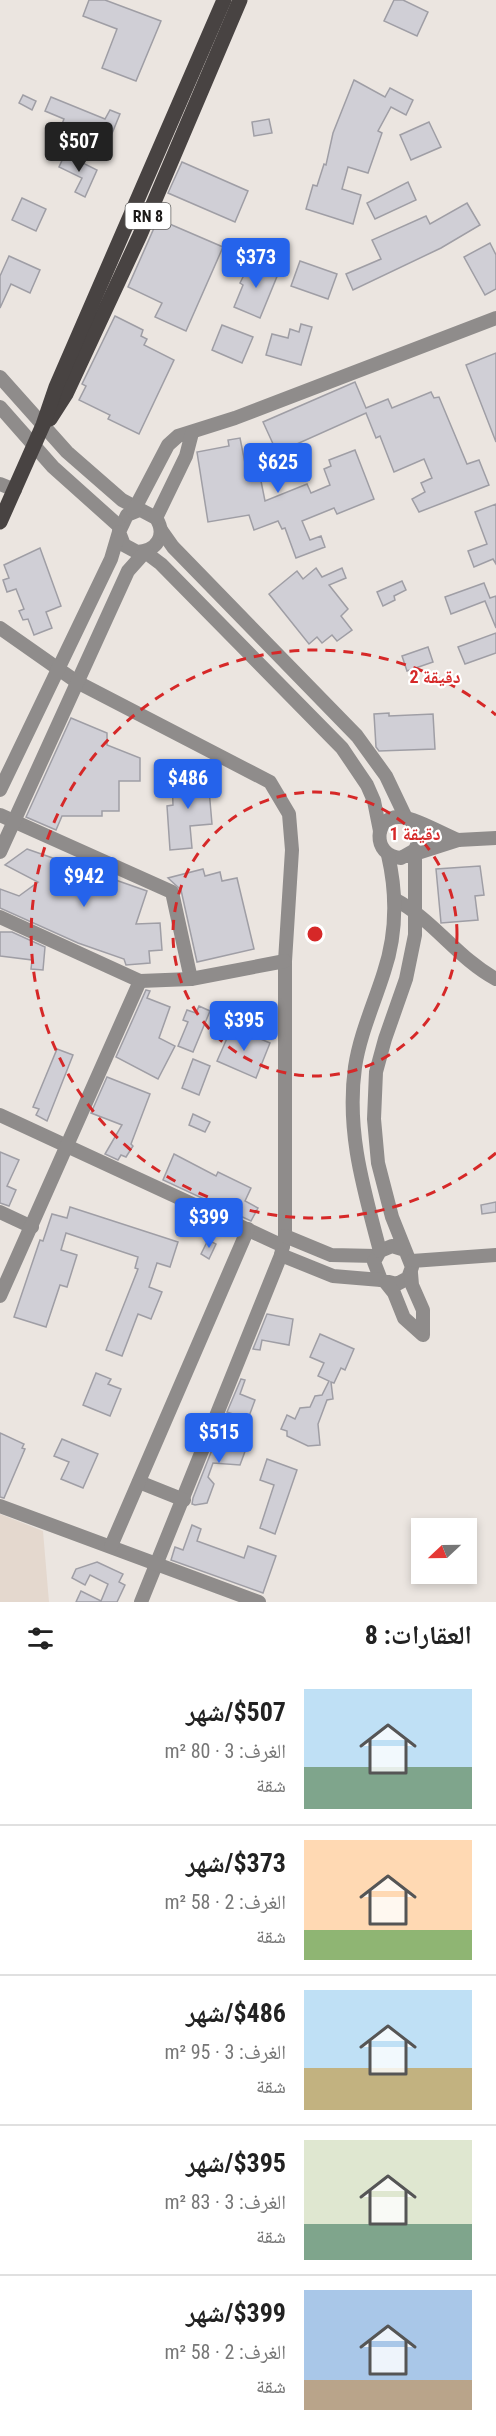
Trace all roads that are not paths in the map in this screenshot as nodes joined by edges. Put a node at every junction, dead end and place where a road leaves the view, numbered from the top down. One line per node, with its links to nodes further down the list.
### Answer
1 (224, 0): 6 (main road, RN 8)
2 (240, 0): 6 (main road, RN 8)
3 (496, 318): 7 (street)
4 (0, 377): 6 (street)
5 (0, 406): 8 (street)
6 (43, 425): 8 (main road, RN 8); 11 (street)
7 (192, 433): 11 (street); 13 (street)
8 (34, 445): 10 (main road, RN 8); 14 (street)
9 (0, 484): 10 (street)
10 (15, 490): 12 (main road, RN 8)
11 (136, 510): 13 (street); 14 (street)
12 (0, 522)
13 (159, 524): 15 (street); 21 (street)
14 (119, 529): 15 (street); 17 (street)
15 (145, 552): 18 (street); 22 (street)
16 (0, 628): 17 (street)
17 (59, 668): 18 (street); 19 (street)
18 (77, 682): 20 (street); 31 (street)
19 (0, 790)
20 (6, 817): 25 (street); 32 (street)
21 (409, 820): 22 (street); 24 (street); 26 (street)
22 (380, 831): 27 (street)
23 (496, 838): 24 (street)
24 (458, 840): 26 (street)
25 (0, 852)
26 (413, 853): 27 (street); 29 (street)
27 (388, 855): 28 (street)
28 (394, 899): 29 (street); 41 (street)
29 (416, 911): 33 (street); 43 (street)
30 (0, 917): 34 (street)
31 (285, 961): 32 (street); 40 (street)
32 (191, 979): 34 (street)
33 (496, 979)
34 (140, 981): 36 (street)
35 (0, 1115): 36 (street)
36 (68, 1145): 38 (street); 39 (street)
37 (0, 1212): 38 (street)
38 (32, 1227): 45 (street)
39 (248, 1228): 40 (street); 46 (street)
40 (283, 1246): 41 (street); 44 (street); 47 (street)
41 (378, 1254): 43 (street); 44 (street)
42 (496, 1255): 43 (street)
43 (409, 1261): 44 (street); 44 (street)
44 (383, 1281)
45 (0, 1296)
46 (139, 1482): 47 (street); 49 (street)
47 (184, 1500): 50 (street)
48 (0, 1506): 49 (street)
49 (111, 1546): 50 (street)
50 (159, 1563): 51 (street); 52 (street)
51 (141, 1602)
52 (259, 1602)

